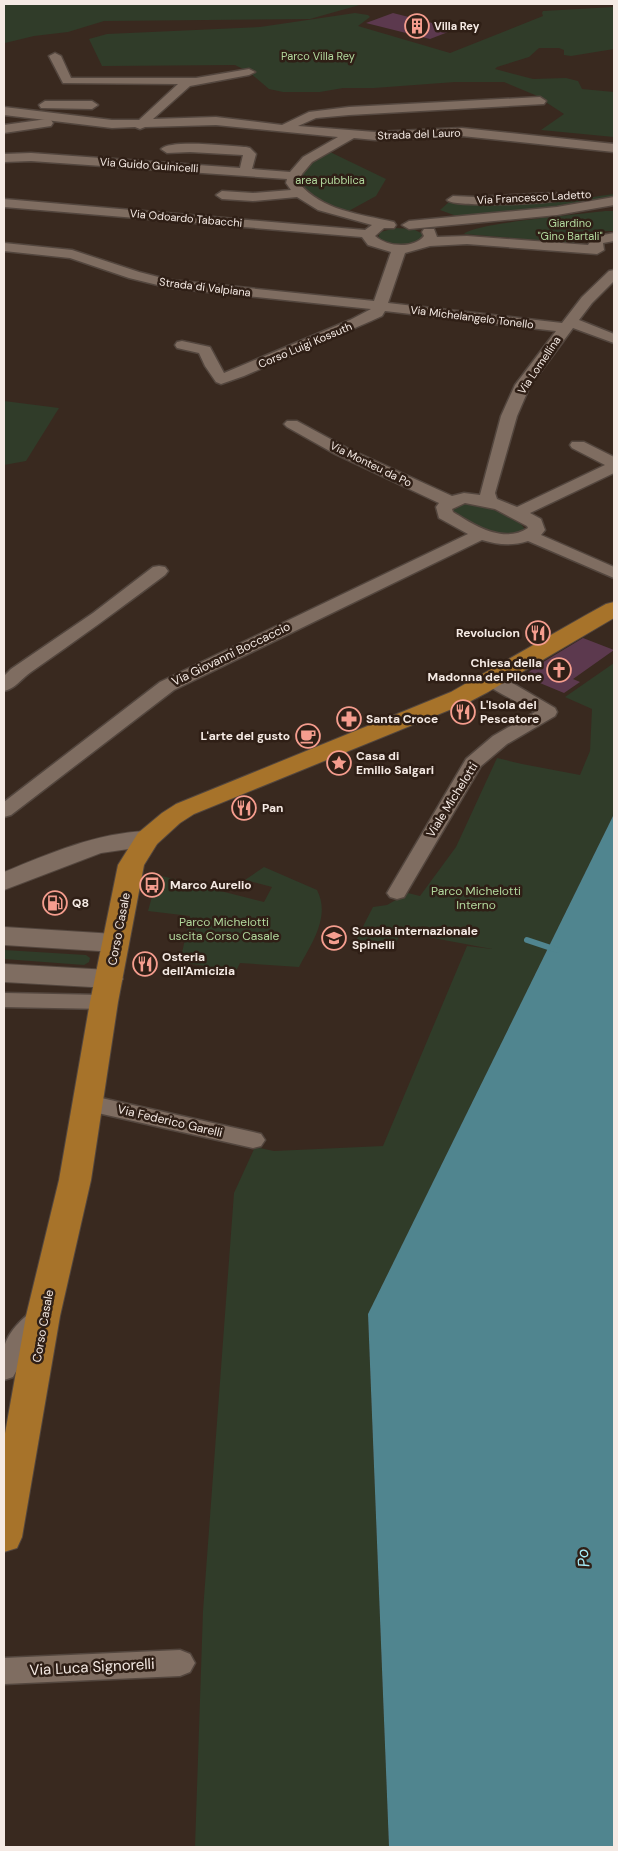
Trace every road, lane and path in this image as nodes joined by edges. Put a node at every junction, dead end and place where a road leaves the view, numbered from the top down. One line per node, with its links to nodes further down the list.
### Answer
1 (55, 56): 3 (street)
2 (249, 72): 3 (street)
3 (195, 81): 9 (street)
4 (540, 101): 10 (street)
5 (4, 103): 6 (street)
6 (92, 105)
7 (4, 111): 8 (street, Strada del Lauro)
8 (77, 119): 9 (street, Strada del Lauro); 11 (street)
9 (140, 125): 10 (street, Strada del Lauro)
10 (284, 128): 12 (street, Strada del Lauro)
11 (4, 129)
12 (352, 134): 13 (street, Strada del Lauro); 17 (street)
13 (614, 148)
14 (167, 149): 16 (street)
15 (4, 158): 16 (street, Via Guido Guinicelli)
16 (245, 172): 17 (street, Via Guido Guinicelli)
17 (294, 176): 19 (street)
18 (614, 191): 21 (street, Via Francesco Ladetto)
19 (298, 193): 20 (street); 25 (street)
20 (222, 195)
21 (453, 200)
22 (614, 201): 24 (street)
23 (4, 203): 27 (street, Via Odoardo Tabacchi)
24 (465, 221): 26 (street); 28 (street); 30 (street)
25 (388, 225): 26 (street); 27 (street)
26 (409, 225): 28 (street)
27 (368, 234): 32 (street)
28 (429, 237): 30 (street); 32 (street)
29 (614, 237): 33 (street, Via Lomellina)
30 (463, 240): 33 (street)
31 (4, 246): 34 (street, Strada di Valpiana)
32 (400, 249): 34 (street)
33 (609, 261): 35 (street, Via Lomellina)
34 (380, 306): 35 (street, Via Michelangelo Tonello); 37 (street, Corso Luigi Kossuth)
35 (567, 325): 36 (street, Via Michelangelo Tonello); 42 (street, Via Lomellina)
36 (614, 339)
37 (182, 345)
38 (292, 424): 43 (street, Via Monteu da Po)
39 (578, 445): 40 (street)
40 (614, 463)
41 (614, 468): 44 (street)
42 (490, 501): 43 (street); 44 (street)
43 (451, 502): 45 (street)
44 (518, 513): 46 (street)
45 (481, 534): 46 (street); 52 (street, Via Giovanni Boccaccio)
46 (530, 536): 48 (street)
47 (159, 571): 51 (street)
48 (614, 573)
49 (614, 610): 50 (main road, Corso Casale)
50 (492, 682): 53 (main road, Corso Casale); 55 (street, Viale Michelotti)
51 (4, 686)
52 (4, 811)
53 (147, 839): 54 (main road); 57 (main road, Corso Casale)
54 (4, 882)
55 (397, 893)
56 (4, 936): 57 (main road)
57 (115, 943): 59 (main road, Corso Casale)
58 (4, 973): 59 (main road)
59 (106, 990): 60 (street); 61 (main road, Corso Casale)
60 (4, 1000)
61 (88, 1103): 62 (street, Via Federico Garelli); 63 (main road, Corso Casale)
62 (252, 1140)
63 (43, 1316): 64 (street); 65 (main road, Corso Casale)
64 (4, 1370)
65 (4, 1537)
66 (180, 1663): 67 (street, Via Luca Signorelli)
67 (4, 1672)

